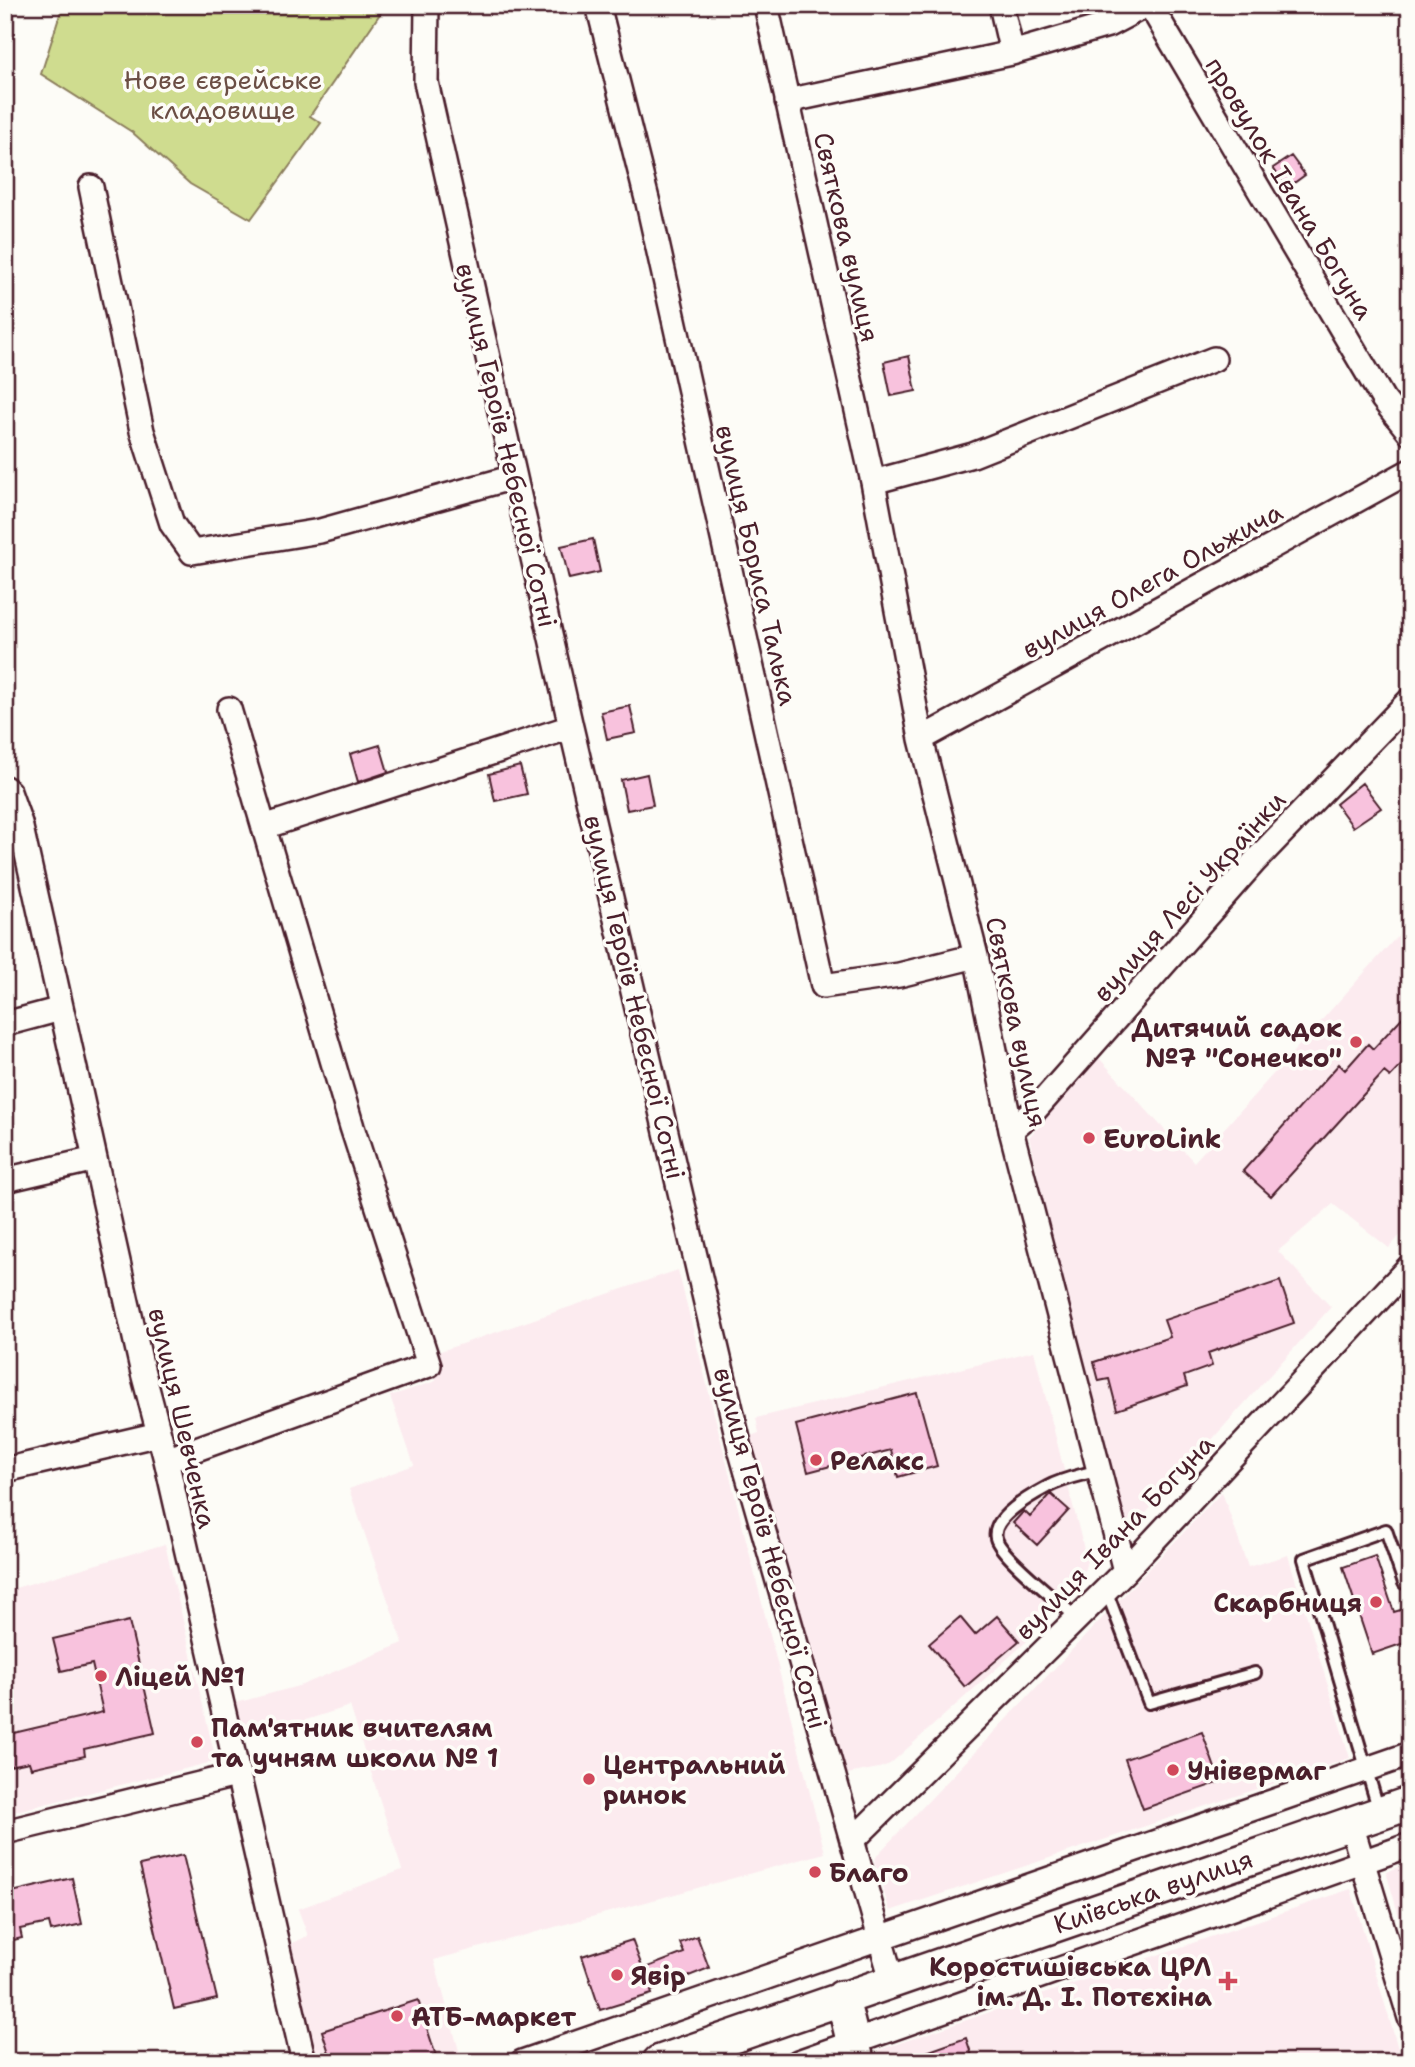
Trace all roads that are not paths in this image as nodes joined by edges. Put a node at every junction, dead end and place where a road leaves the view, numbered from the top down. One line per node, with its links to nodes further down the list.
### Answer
1 (427, 5): 12 (street, вулиця Героїв Небесної Сотні)
2 (598, 5): 20 (street, вулиця Бориса Талька)
3 (766, 5): 7 (street, Святкова вулиця)
4 (1001, 5): 6 (street)
5 (1148, 5): 6 (street); 10 (street, провулок Івана Богуна)
6 (1013, 52): 7 (street)
7 (787, 101): 13 (street, Святкова вулиця)
8 (91, 187): 12 (street)
9 (1214, 359): 13 (street)
10 (1410, 433)
11 (1410, 471): 17 (street, вулиця Олега Ольжича)
12 (514, 477): 16 (street, вулиця Героїв Небесної Сотні)
13 (873, 482): 17 (street, Святкова вулиця)
14 (1410, 700): 23 (street, вулиця Лесі Українки)
15 (229, 709): 19 (street)
16 (571, 727): 19 (street); 42 (street, вулиця Героїв Небесної Сотні)
17 (921, 739): 20 (street, Святкова вулиця)
18 (5, 788): 21 (street, вулиця Шевченка)
19 (264, 827): 28 (street)
20 (976, 956): 23 (street, Святкова вулиця)
21 (61, 1009): 22 (street); 24 (street, вулиця Шевченка)
22 (5, 1024)
23 (1011, 1130): 30 (street, Святкова вулиця)
24 (95, 1159): 25 (street); 27 (street, вулиця Шевченка)
25 (5, 1180)
26 (1410, 1266): 31 (street, вулиця Івана Богуна)
27 (159, 1434): 28 (street, вулиця Шевченка); 29 (street)
28 (166, 1460): 38 (street, вулиця Шевченка)
29 (5, 1470)
30 (1099, 1470): 31 (street, Святкова вулиця); 34 (lane)
31 (1125, 1571): 33 (street, вулиця Івана Богуна)
32 (1410, 1582): 37 (lane)
33 (1106, 1590): 34 (street, вулиця Івана Богуна); 35 (lane)
34 (1077, 1618): 42 (street, вулиця Івана Богуна)
35 (1255, 1673)
36 (1410, 1754): 37 (street)
37 (1366, 1769): 40 (lane); 45 (street)
38 (236, 1775): 41 (street); 50 (street, вулиця Шевченка)
39 (1410, 1803): 40 (main road, Київська вулиця)
40 (1365, 1819): 44 (street); 46 (main road, Київська вулиця)
41 (5, 1832)
42 (852, 1841): 45 (street, вулиця Героїв Небесної Сотні)
43 (1410, 1845): 44 (street)
44 (1363, 1862): 48 (street); 49 (street)
45 (880, 1938): 46 (street, вулиця Героїв Небесної Сотні); 51 (street)
46 (892, 1980): 47 (main road, Київська вулиця)
47 (842, 1997): 49 (main road); 52 (main road, Київська вулиця)
48 (1410, 2018)
49 (856, 2052): 53 (street)
50 (304, 2062)
51 (522, 2062)
52 (659, 2062)
53 (798, 2062)

